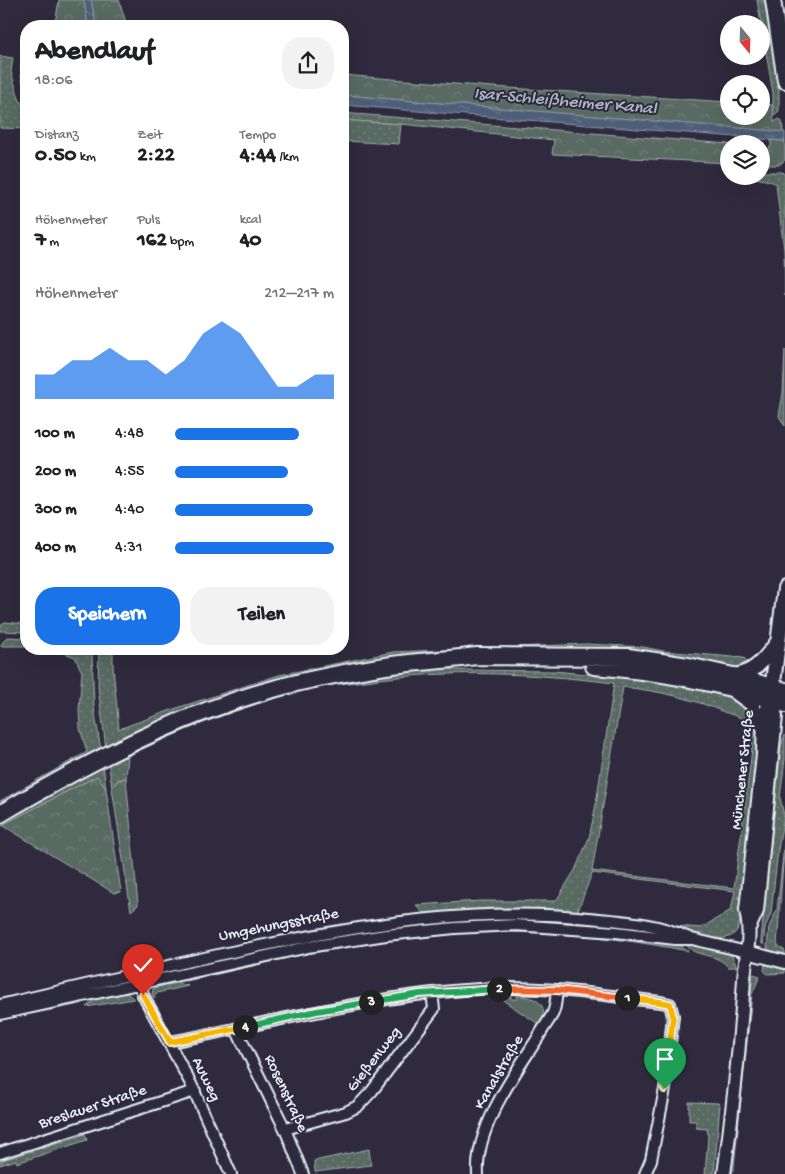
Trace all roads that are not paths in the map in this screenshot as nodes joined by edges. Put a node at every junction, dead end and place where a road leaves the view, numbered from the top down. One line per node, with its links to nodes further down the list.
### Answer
1 (773, 0): 2 (main road)
2 (785, 81)
3 (785, 589): 4 (main road)
4 (778, 642): 5 (main road); 6 (main road); 7 (main road)
5 (785, 657)
6 (729, 682): 7 (main road); 9 (street); 11 (main road)
7 (778, 695): 9 (street, Münchener Straße); 10 (street, Münchener Straße)
8 (785, 726): 10 (street)
9 (763, 728): 13 (street, Münchener Straße)
10 (773, 747): 13 (street, Münchener Straße)
11 (0, 814)
12 (569, 916): 14 (street); 15 (street, Umgehungsstraße); 18 (street, Umgehungsstraße)
13 (750, 926): 16 (street, Münchener Straße)
14 (568, 928): 15 (street, Umgehungsstraße); 18 (street, Umgehungsstraße)
15 (692, 939): 16 (street, Umgehungsstraße)
16 (747, 952): 17 (street, Umgehungsstraße); 32 (street, Münchener Straße)
17 (785, 962)
18 (139, 979): 21 (street, Umgehungsstraße); 22 (street, Umgehungsstraße); 24 (street, Auweg)
19 (557, 990): 20 (street); 30 (street, Kanalstraße); 31 (street)
20 (432, 993): 23 (street); 26 (street, Gießenweg)
21 (0, 1005)
22 (0, 1014)
23 (236, 1029): 24 (street); 26 (street, Rosenstraße)
24 (170, 1042): 25 (street, Auweg)
25 (195, 1091): 27 (street, Breslauer Straße); 28 (street, Auweg)
26 (285, 1129): 29 (street, Rosenstraße)
27 (0, 1153)
28 (231, 1174)
29 (303, 1174)
30 (478, 1174)
31 (645, 1174)
32 (724, 1174)

